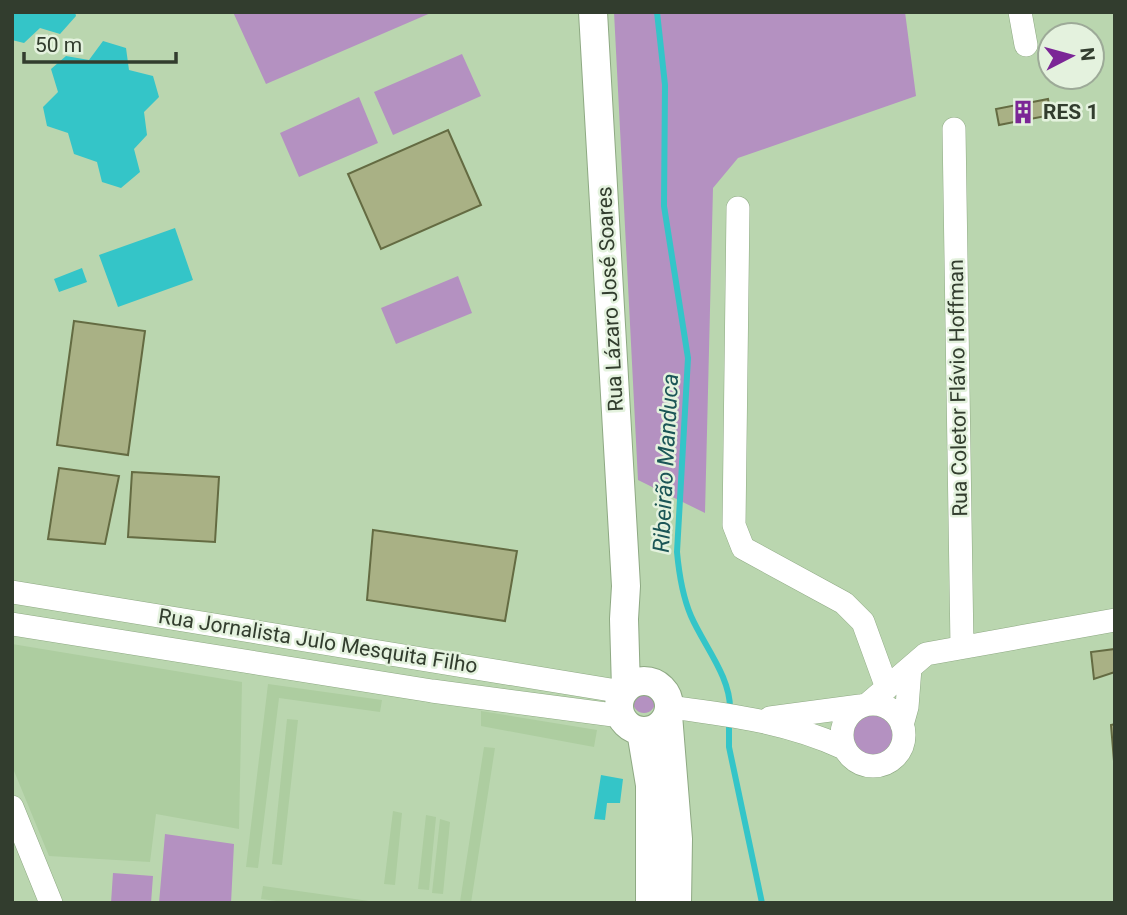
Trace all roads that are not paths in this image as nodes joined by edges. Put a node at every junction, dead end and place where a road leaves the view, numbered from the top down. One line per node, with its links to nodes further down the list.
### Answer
1 (593, 12): 14 (main road, Rua Lázaro José Soares)
2 (1020, 12): 3 (street)
3 (1026, 45)
4 (954, 129): 11 (street, Rua Coletor Flávio Hoffman)
5 (738, 208): 13 (street)
6 (12, 592): 7 (street, Rua Jornalista Julo Mesquita Filho)
7 (146, 613): 10 (street); 14 (street, Rua Jornalista Julo Mesquita Filho)
8 (1115, 620): 11 (street)
9 (12, 624): 10 (street, Rua Jornalista Julo Mesquita Filho)
10 (141, 645): 14 (street, Rua Jornalista Julo Mesquita Filho)
11 (962, 647): 12 (street)
12 (909, 668): 13 (street); 18 (street)
13 (887, 688): 15 (street)
14 (632, 702): 16 (main road); 16 (main road); 22 (main road, Rua Lázaro José Soares)
15 (864, 705): 17 (street); 18 (street); 19 (street)
16 (669, 711): 17 (street); 23 (main road)
17 (756, 718): 19 (street)
18 (902, 725): 19 (street)
19 (844, 748)
20 (12, 807): 21 (street)
21 (51, 903)
22 (650, 903)
23 (677, 903)

